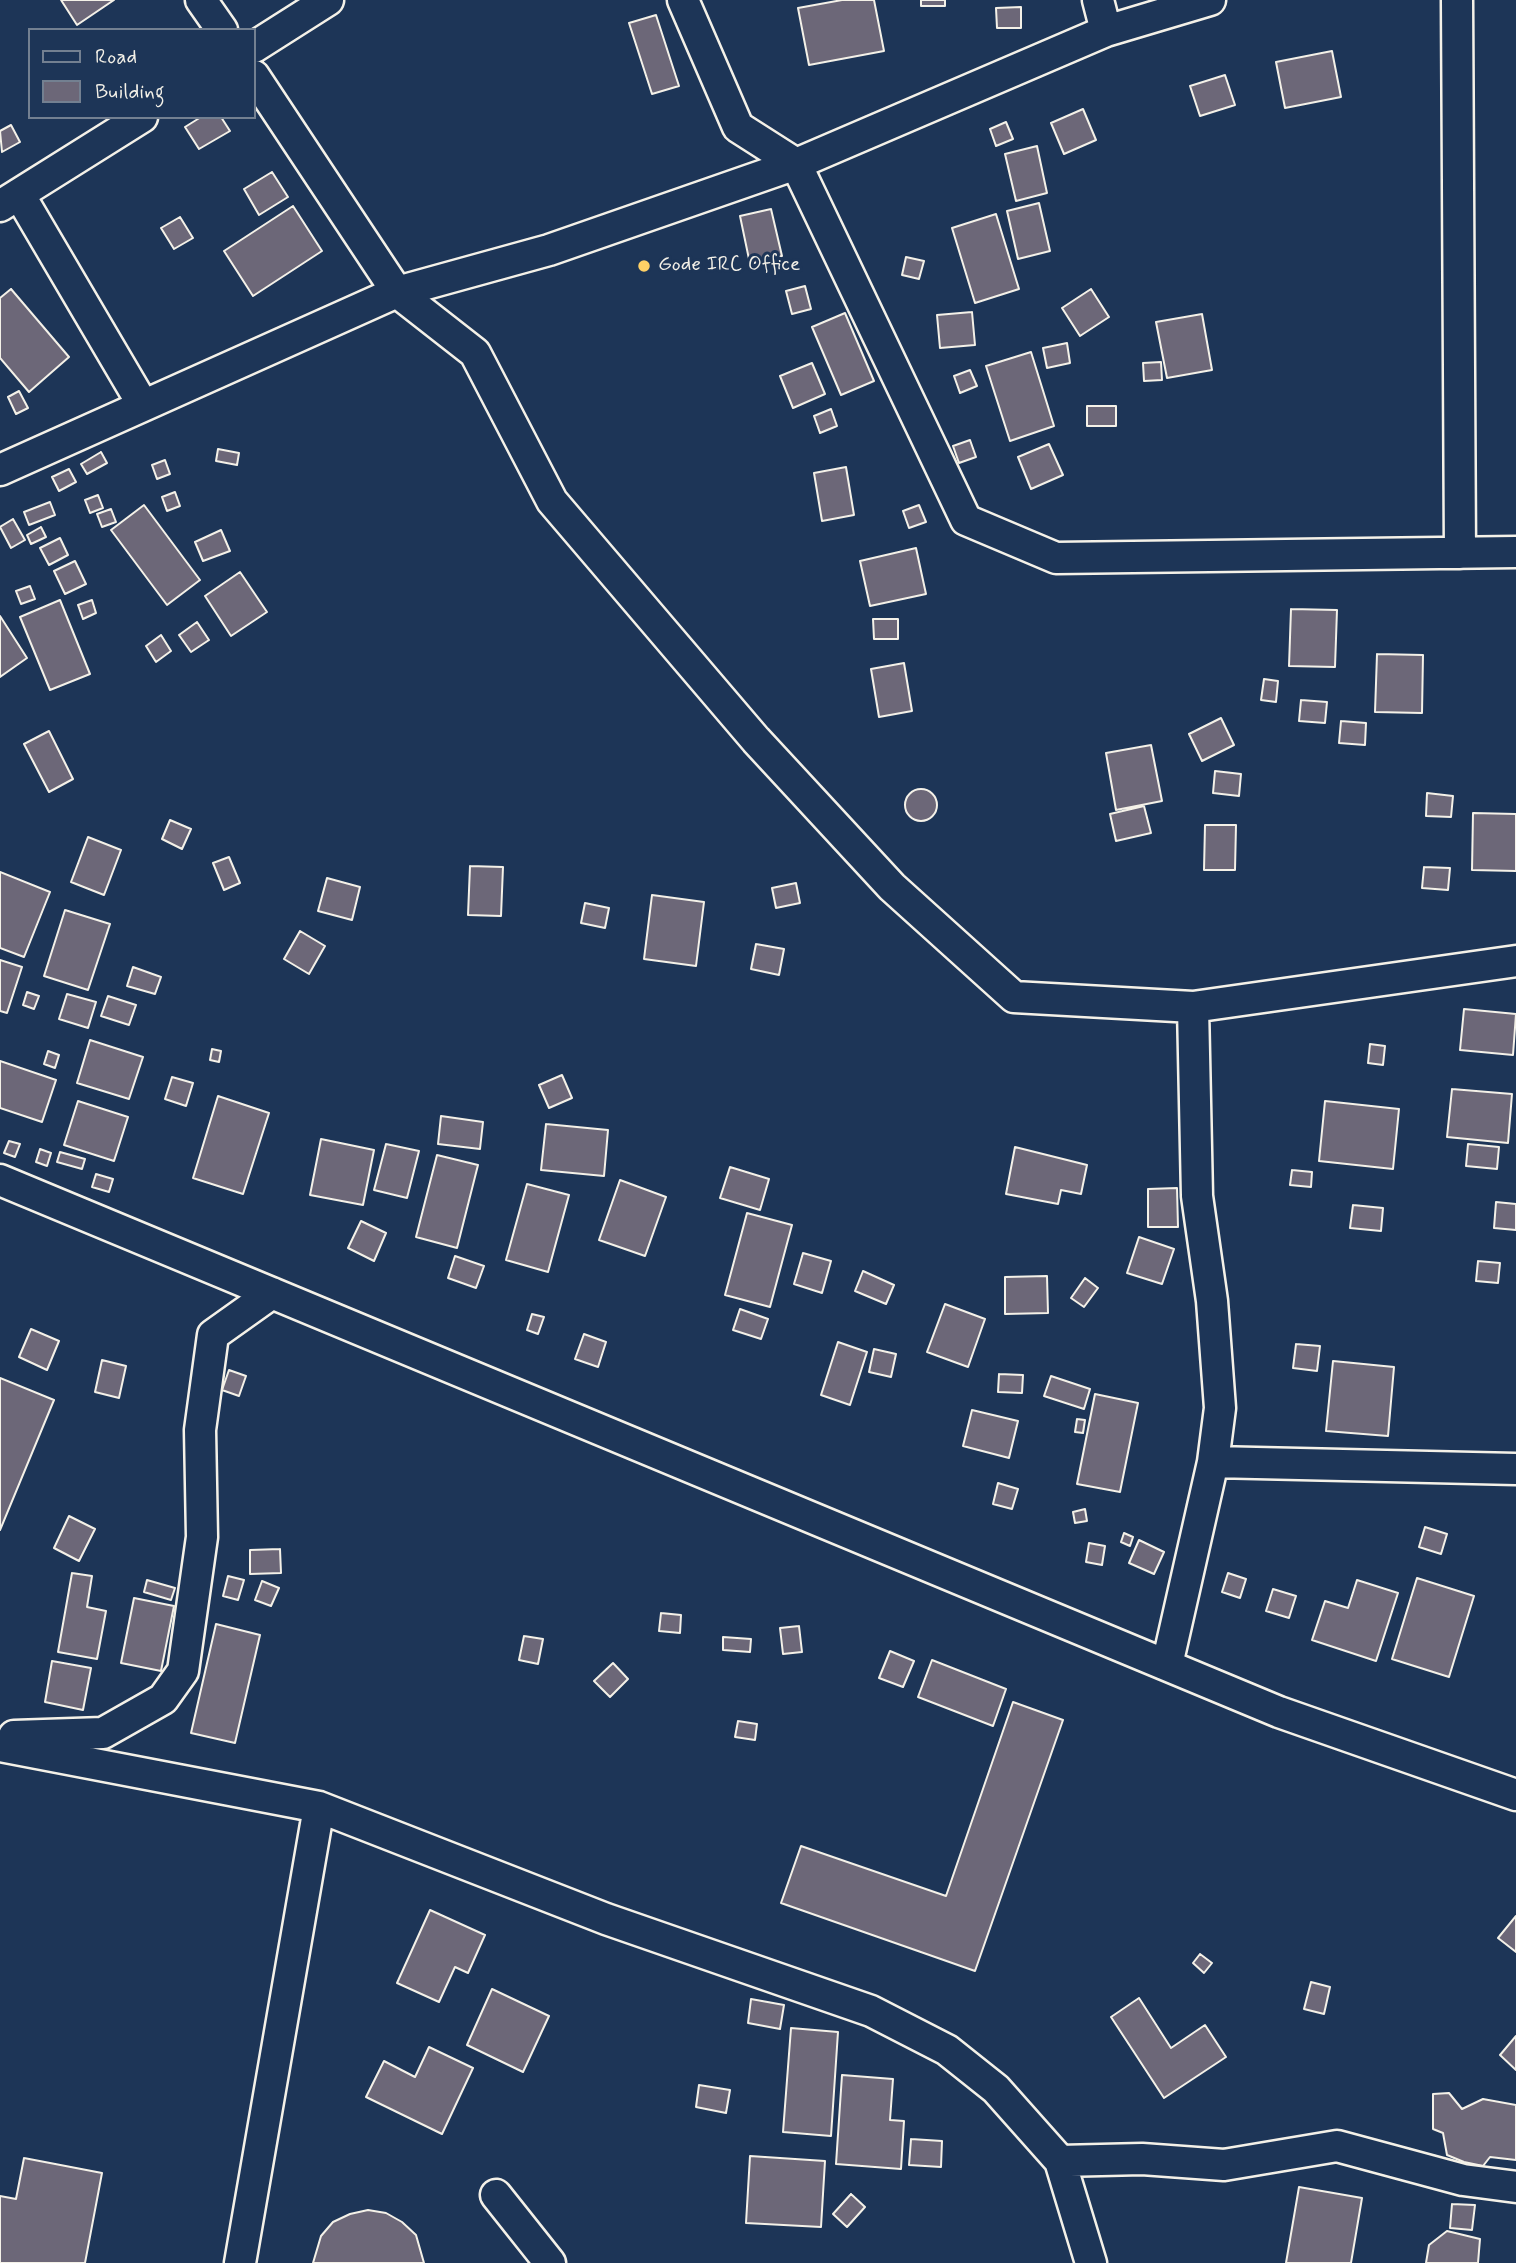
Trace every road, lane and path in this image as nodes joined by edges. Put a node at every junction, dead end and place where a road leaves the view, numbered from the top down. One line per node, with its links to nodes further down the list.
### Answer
1 (201, 0): 7 (street)
2 (328, 0): 9 (street)
3 (683, 0): 12 (street)
4 (1098, 0): 8 (street)
5 (1210, 0): 8 (street)
6 (1457, 0): 18 (street)
7 (221, 28)
8 (1106, 32): 12 (street)
9 (256, 46)
10 (256, 79): 14 (street)
11 (139, 119): 13 (street)
12 (796, 164): 14 (street); 18 (street)
13 (10, 200): 15 (street)
14 (397, 292): 15 (street); 20 (street)
15 (143, 404): 16 (street)
16 (0, 470)
17 (1516, 552): 18 (street)
18 (1460, 553)
19 (1516, 961): 20 (street)
20 (1193, 1007): 23 (street)
21 (0, 1180): 22 (street)
22 (272, 1293): 25 (street); 26 (street)
23 (1213, 1462): 24 (street); 25 (street)
24 (1516, 1469)
25 (1167, 1665): 28 (street)
26 (0, 1737)
27 (0, 1746): 29 (street)
28 (1516, 1794)
29 (319, 1807): 30 (street); 33 (street)
30 (1060, 2161): 31 (street); 35 (street)
31 (1516, 2188)
32 (496, 2195): 34 (street)
33 (240, 2263)
34 (550, 2263)
35 (1091, 2263)

